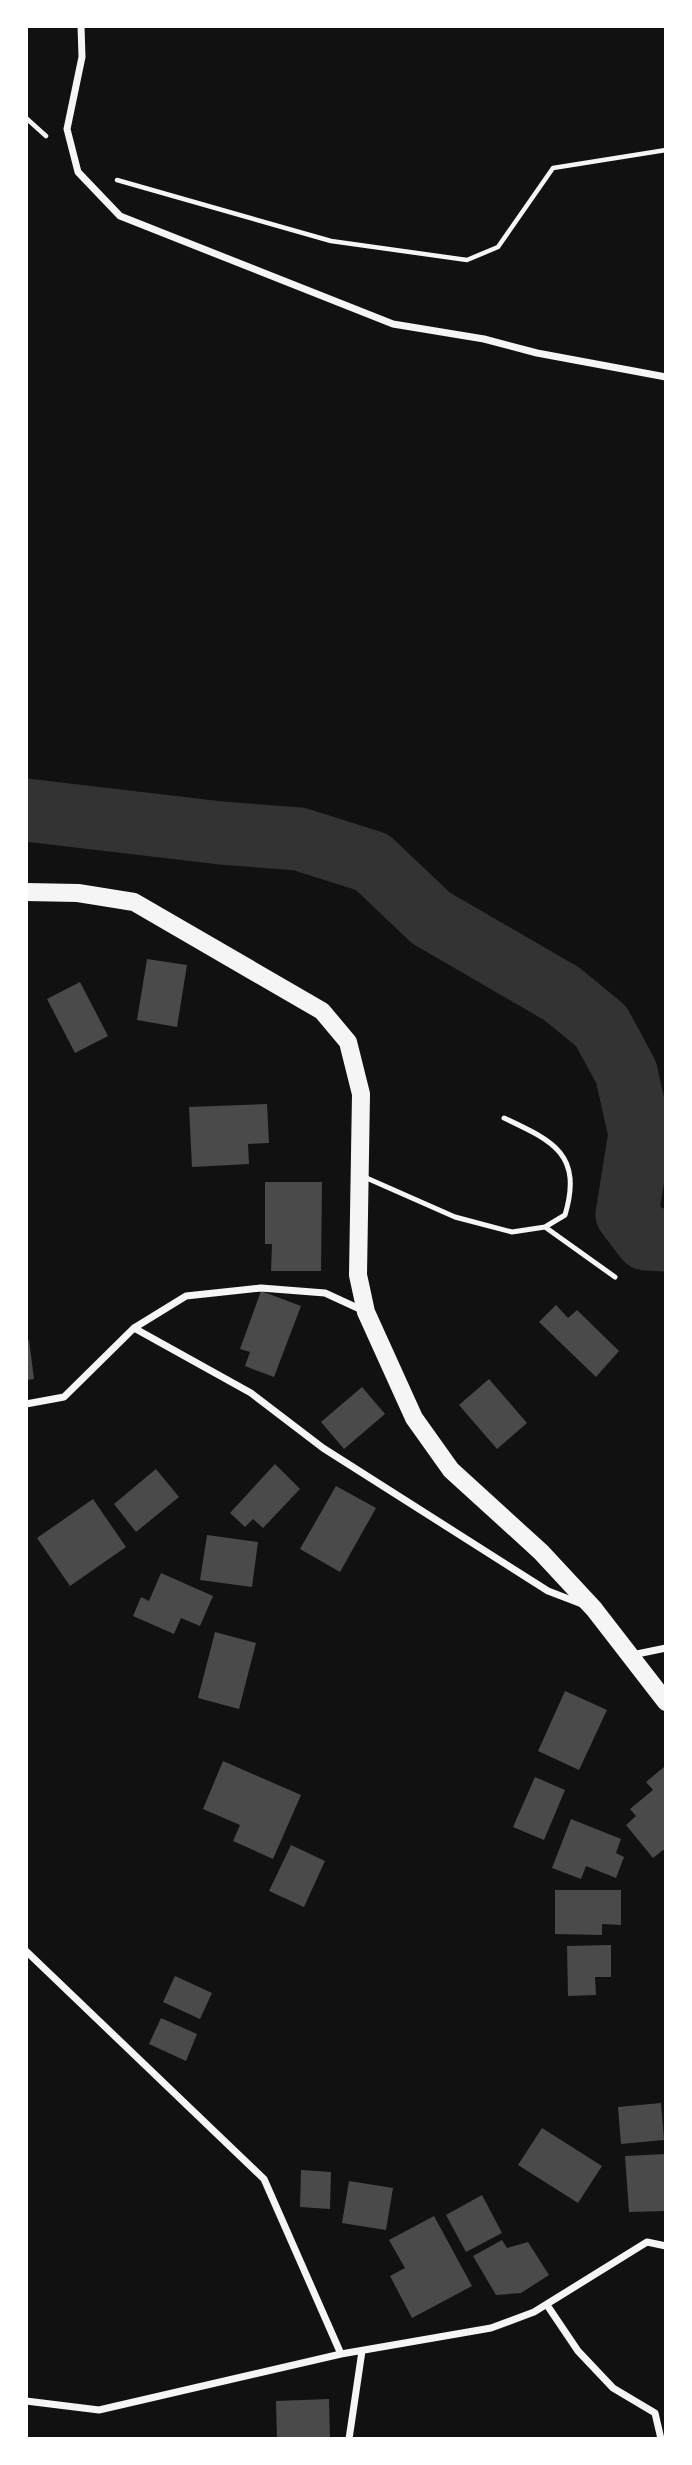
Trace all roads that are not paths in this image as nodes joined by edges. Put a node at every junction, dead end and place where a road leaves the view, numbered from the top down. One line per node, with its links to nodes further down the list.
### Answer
1 (81, 26): 2 (street)
2 (666, 377)
3 (26, 892): 5 (main road)
4 (504, 1118): 6 (lane)
5 (359, 1174): 6 (lane); 8 (main road)
6 (545, 1227): 7 (lane)
7 (615, 1277)
8 (366, 1312): 9 (street); 11 (main road)
9 (134, 1328): 10 (street); 11 (street)
10 (26, 1404)
11 (594, 1609): 13 (main road)
12 (666, 1648): 13 (street)
13 (631, 1656): 14 (main road)
14 (666, 1702)
15 (26, 1951): 19 (street)
16 (666, 2246): 17 (street)
17 (547, 2305): 18 (street); 22 (street)
18 (362, 2351): 19 (street); 21 (street)
19 (341, 2354): 20 (street)
20 (26, 2401)
21 (349, 2439)
22 (661, 2439)

